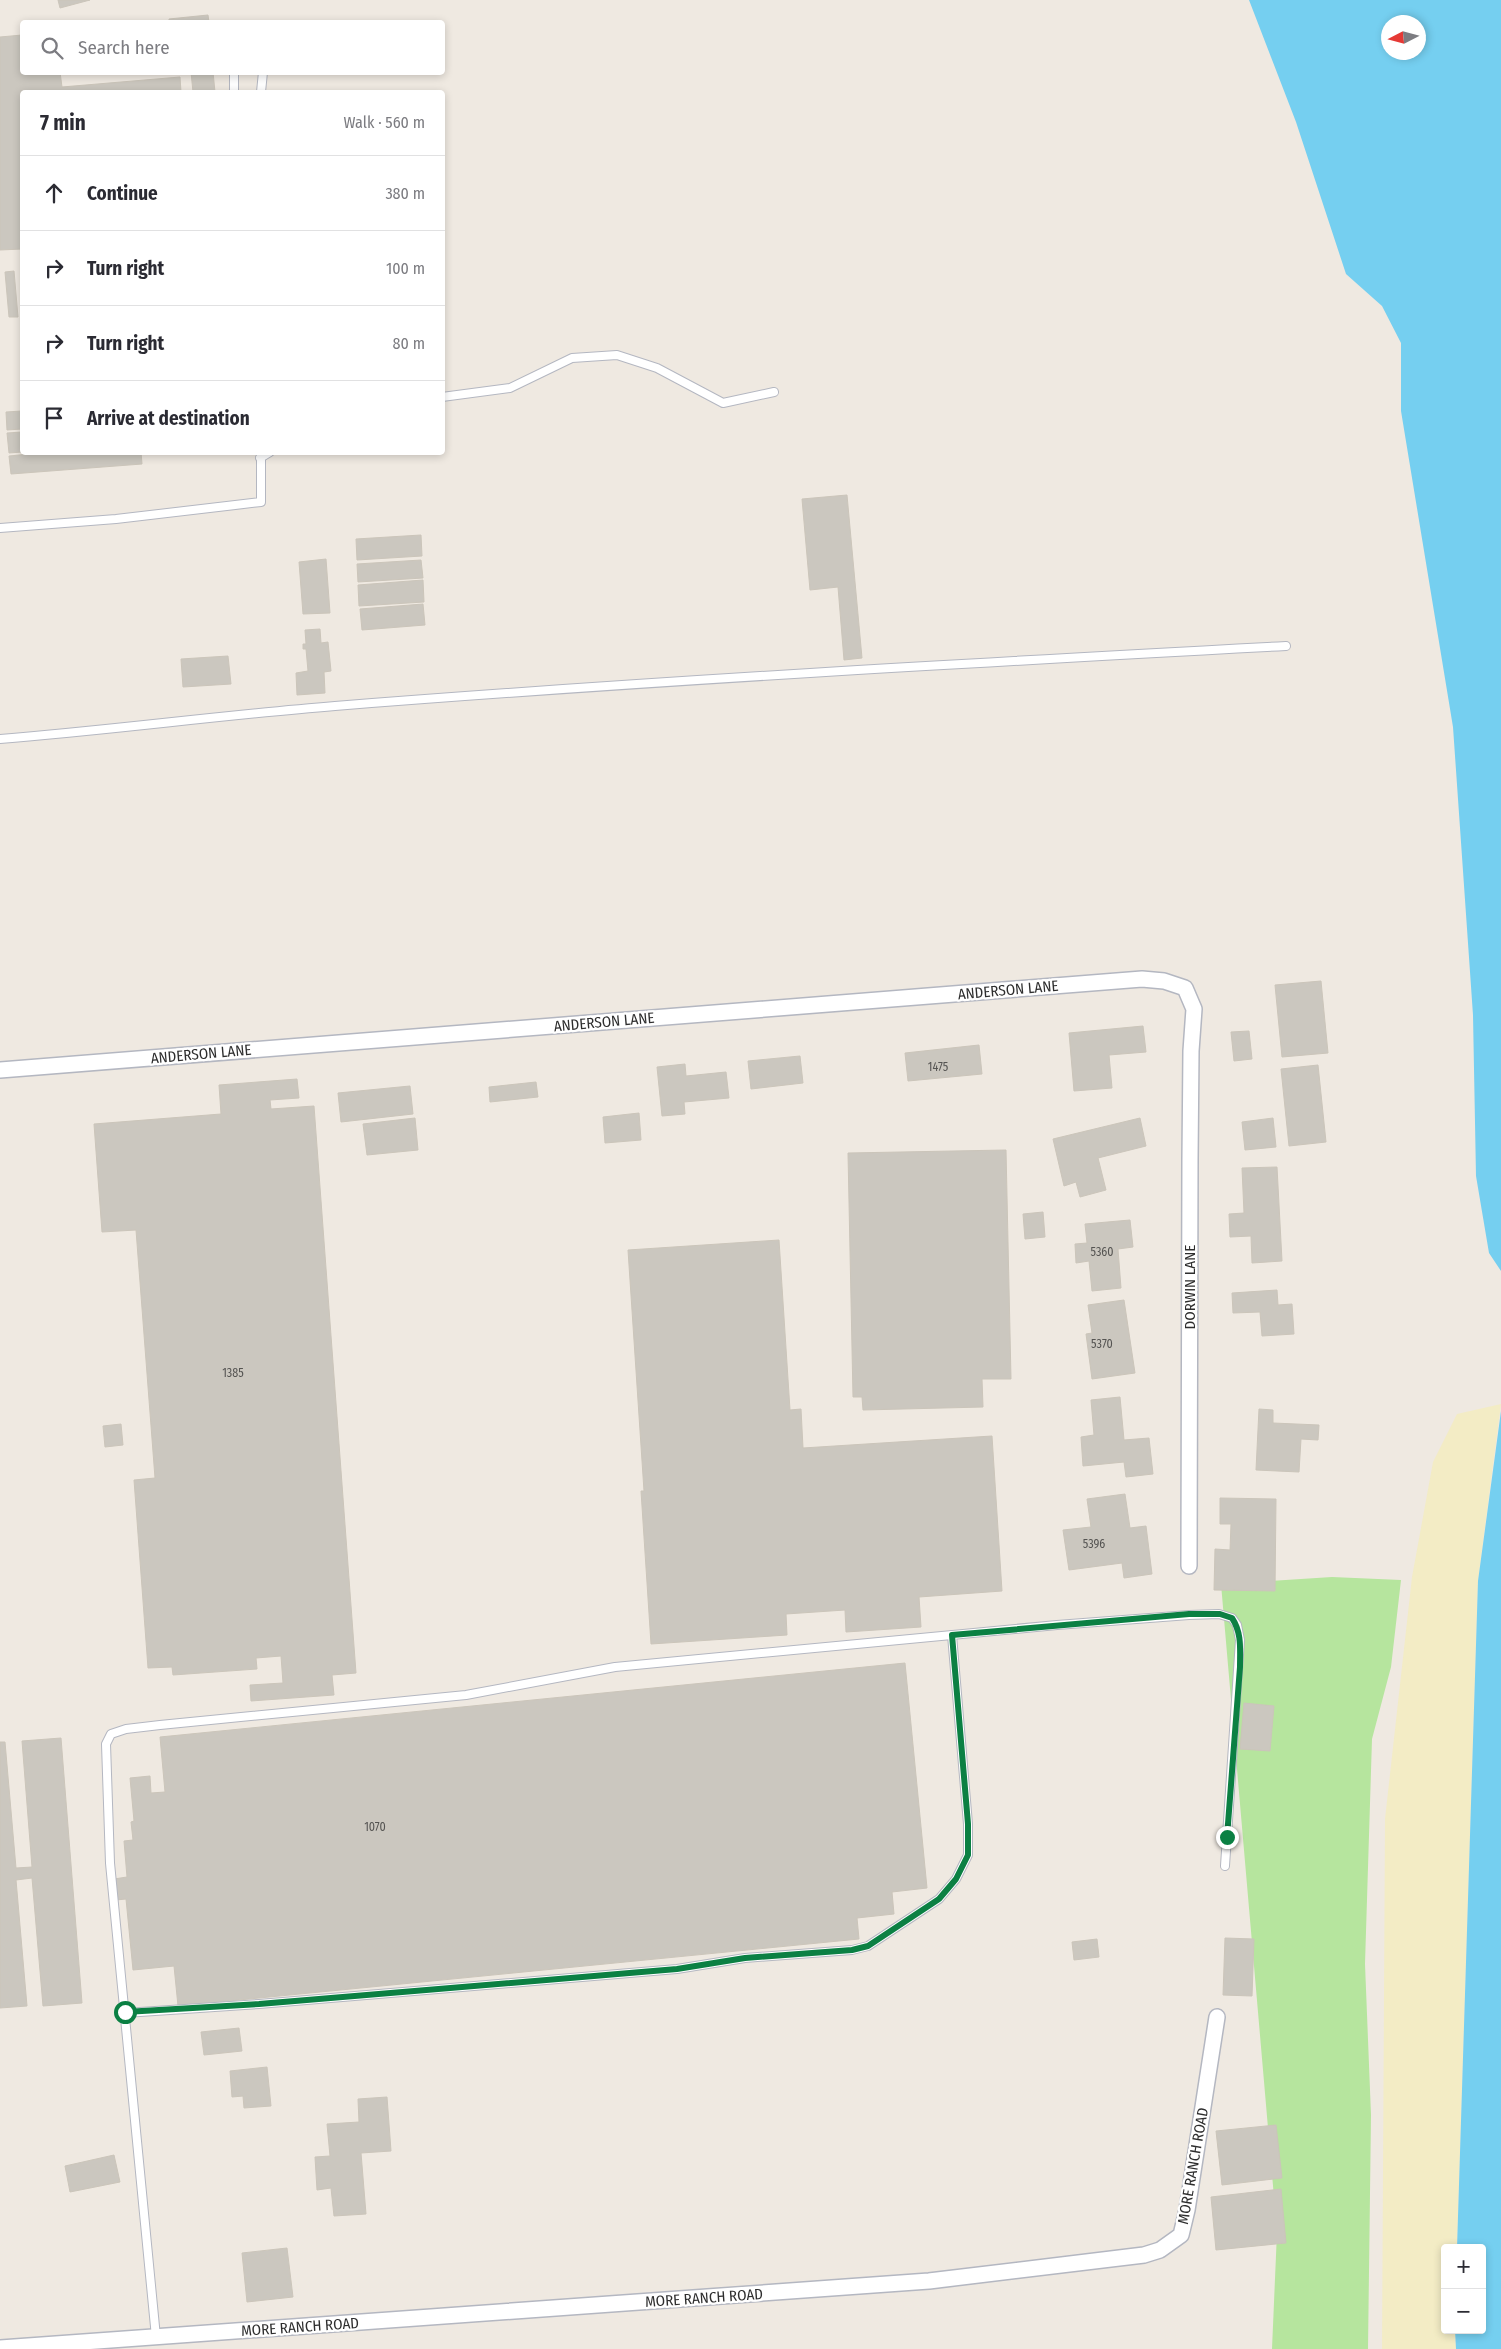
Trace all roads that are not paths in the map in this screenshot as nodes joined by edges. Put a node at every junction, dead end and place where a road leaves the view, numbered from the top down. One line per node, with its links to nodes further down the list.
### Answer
1 (234, 75): 3 (lane)
2 (263, 75): 4 (lane)
3 (234, 90)
4 (261, 90)
5 (774, 392): 6 (lane)
6 (445, 397)
7 (261, 455): 8 (lane)
8 (0, 528)
9 (1286, 646): 10 (lane)
10 (0, 739)
11 (1194, 1009): 12 (street, ANDERSON LANE); 13 (street, DORWIN LANE)
12 (0, 1070)
13 (1189, 1566)
14 (952, 1635): 15 (lane); 16 (lane); 16 (lane)
15 (1225, 1866)
16 (125, 2012): 18 (lane)
17 (1217, 2017): 18 (street, MORE RANCH ROAD)
18 (156, 2337): 19 (street, MORE RANCH ROAD)
19 (100, 2345): 20 (street, MORE RANCH ROAD)
20 (0, 2348)

